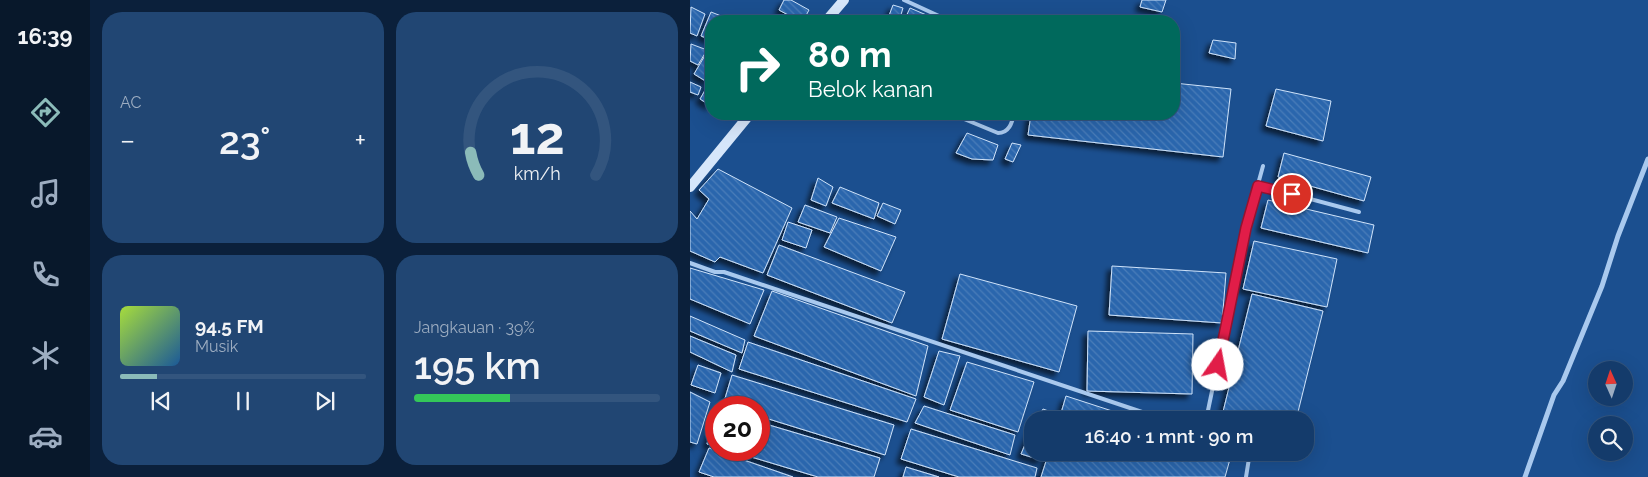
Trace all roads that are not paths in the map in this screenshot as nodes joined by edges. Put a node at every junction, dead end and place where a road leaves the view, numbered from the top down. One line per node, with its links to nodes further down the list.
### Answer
1 (844, 0): 3 (main road)
2 (904, 0): 4 (lane)
3 (831, 15)
4 (936, 15)
5 (745, 120): 11 (main road)
6 (967, 120): 7 (lane)
7 (1012, 120)
8 (1648, 159): 18 (street)
9 (1263, 166): 10 (lane)
10 (1258, 186): 12 (lane); 15 (lane)
11 (690, 187)
12 (1359, 212)
13 (690, 264): 14 (lane)
14 (1139, 411)
15 (1208, 411)
16 (1249, 461): 17 (lane)
17 (1246, 477)
18 (1525, 477)

